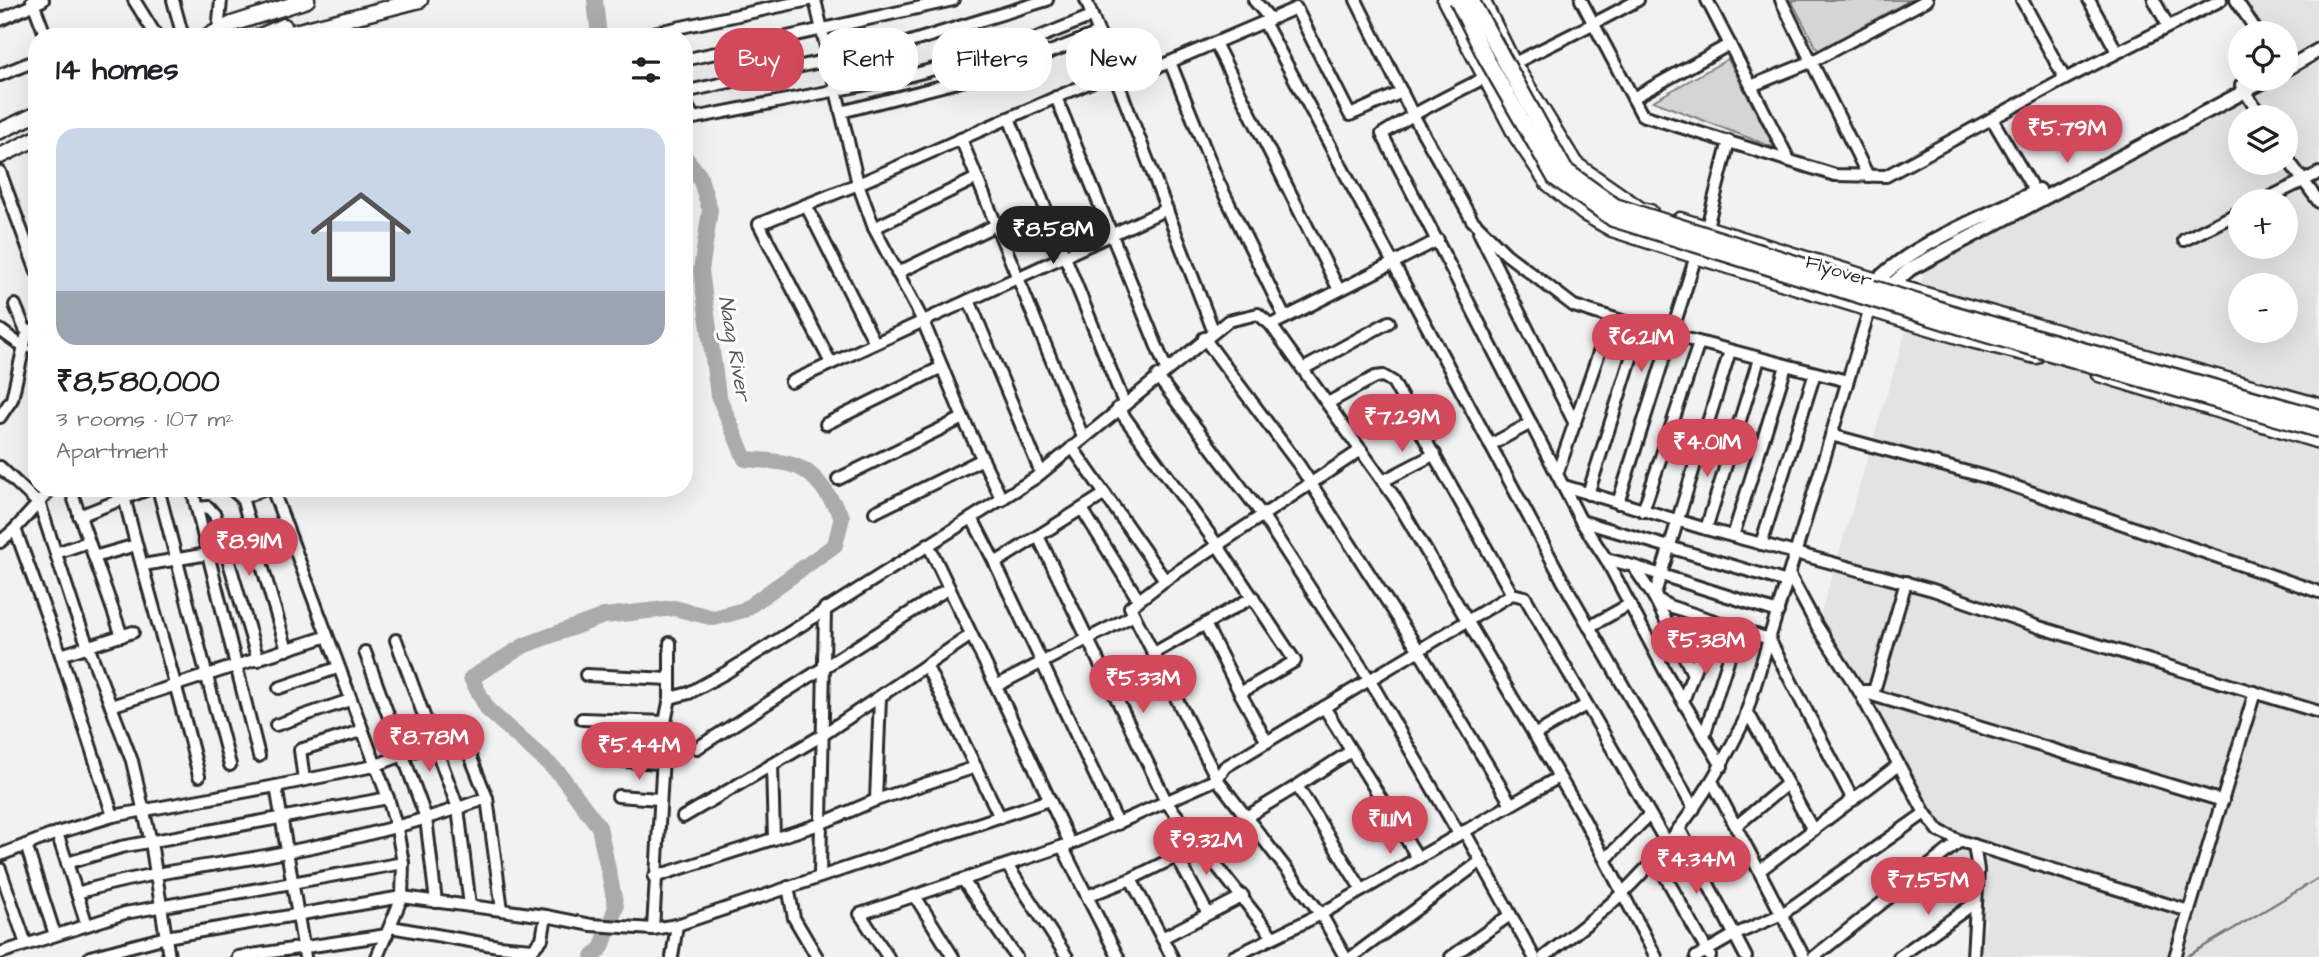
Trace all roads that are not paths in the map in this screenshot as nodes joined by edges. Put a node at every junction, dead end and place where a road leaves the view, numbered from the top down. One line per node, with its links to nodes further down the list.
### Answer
1 (134, 0): 37 (street)
2 (173, 0): 38 (street)
3 (221, 0): 39 (street)
4 (307, 0): 40 (highway)
5 (319, 0): 41 (highway)
6 (376, 0): 42 (highway)
7 (420, 0): 43 (highway)
8 (809, 0): 44 (street)
9 (815, 0): 45 (street)
10 (953, 0): 46 (street)
11 (1047, 0): 49 (street)
12 (1086, 0): 30 (street)
13 (1254, 0): 32 (street)
14 (1356, 0): 77 (street)
15 (1445, 0): 67 (highway)
16 (1457, 0): 159 (highway, Flyover, bridge)
17 (1471, 0): 154 (highway, Flyover, bridge)
18 (1482, 0): 63 (highway)
19 (1581, 0): 34 (street)
20 (1638, 0): 34 (street)
21 (1707, 0): 52 (street)
22 (1781, 0): 59 (street)
23 (1927, 0): 59 (street)
24 (2022, 0): 68 (street)
25 (2089, 0): 55 (street)
26 (2154, 0): 35 (street)
27 (2221, 0): 35 (street)
28 (2236, 0): 33 (street)
29 (36, 1): 31 (street); 36 (street)
30 (1092, 16): 47 (street); 65 (street)
31 (0, 20)
32 (1267, 21): 51 (street); 77 (street); 117 (street)
33 (2250, 21)
34 (1595, 24): 63 (street); 79 (street)
35 (2168, 26): 55 (street)
36 (44, 28)
37 (151, 28)
38 (181, 28)
39 (215, 28)
40 (225, 28)
41 (233, 28)
42 (280, 28)
43 (310, 28)
44 (677, 28)
45 (822, 28)
46 (827, 28)
47 (1097, 28)
48 (818, 30): 57 (street)
49 (918, 40)
50 (2319, 41): 56 (main road)
51 (1215, 43): 60 (street); 121 (street)
52 (1730, 44): 69 (street); 79 (street)
53 (1066, 46): 80 (street)
54 (2319, 50): 61 (main road)
55 (2117, 52): 68 (street)
56 (2298, 52)
57 (693, 58)
58 (818, 61): 70 (street)
59 (1813, 61): 69 (street); 97 (street)
60 (1170, 62): 64 (street); 125 (street)
61 (2298, 62)
62 (28, 64): 66 (street)
63 (1513, 64): 67 (street); 109 (highway)
64 (1162, 65)
65 (918, 73)
66 (0, 75)
67 (1484, 75): 81 (street); 116 (highway)
68 (2065, 79): 84 (street)
69 (1751, 86): 92 (street)
70 (693, 90)
71 (825, 91): 82 (street)
72 (836, 91): 80 (street)
73 (1070, 91): 78 (street)
74 (1121, 91): 105 (street)
75 (2234, 91): 102 (main road)
76 (2235, 91): 120 (main road)
77 (1402, 92): 81 (street)
78 (1056, 97): 83 (street); 111 (street)
79 (1633, 98): 88 (street)
80 (841, 112): 100 (street)
81 (1413, 115): 107 (street); 112 (street)
82 (693, 116)
83 (1009, 118): 87 (street); 115 (street)
84 (1992, 119): 97 (street); 102 (street)
85 (28, 120): 86 (highway)
86 (0, 133)
87 (961, 139): 98 (street); 100 (street)
88 (1729, 141): 92 (street); 109 (street)
89 (28, 142): 91 (highway)
90 (28, 151): 93 (highway)
91 (0, 156)
92 (1788, 160): 97 (street)
93 (0, 164)
94 (0, 172): 114 (street)
95 (2319, 173): 99 (street)
96 (2298, 175): 99 (street)
97 (1868, 176)
98 (977, 178): 108 (street); 110 (street)
99 (2302, 181): 101 (street); 103 (street)
100 (858, 184): 104 (street); 110 (street)
101 (2286, 189)
102 (2035, 192): 120 (main road)
103 (2319, 202)
104 (806, 205): 137 (street); 142 (street)
105 (1167, 209): 111 (street); 133 (street)
106 (2228, 218): 113 (street)
107 (1475, 222): 126 (street); 158 (street)
108 (996, 225): 118 (street); 119 (street)
109 (1707, 227): 120 (highway)
110 (874, 228): 118 (street)
111 (1113, 234): 115 (street); 146 (street)
112 (1438, 240): 117 (street); 156 (street)
113 (2184, 240)
114 (28, 248)
115 (1066, 256): 119 (street); 151 (street)
116 (1696, 256): 124 (highway); 135 (street)
117 (1393, 263): 121 (street); 163 (street)
118 (897, 273): 127 (street)
119 (1017, 278): 122 (street); 161 (street)
120 (1883, 283): 124 (main road); 152 (highway)
121 (1339, 290): 125 (street)
122 (969, 300): 127 (street); 169 (street)
123 (15, 305): 131 (street)
124 (1864, 305): 148 (street); 162 (highway)
125 (1284, 318): 129 (street)
126 (1611, 318): 130 (street); 158 (street)
127 (923, 321): 137 (street); 144 (street)
128 (1389, 322): 145 (street)
129 (1270, 325): 133 (street); 145 (street)
130 (1641, 327): 135 (street); 177 (street)
131 (28, 329)
132 (0, 330): 139 (street)
133 (1213, 330): 136 (street)
134 (28, 335): 139 (street)
135 (1670, 335): 138 (street); 189 (street)
136 (1204, 338): 146 (street); 173 (street)
137 (875, 343): 142 (street)
138 (1699, 343): 140 (street); 192 (street)
139 (25, 348): 153 (street)
140 (1730, 351): 141 (street); 198 (street)
141 (1759, 359): 143 (street); 200 (street)
142 (831, 363): 149 (street)
143 (1786, 366): 147 (street); 202 (street)
144 (942, 367): 155 (street); 157 (street)
145 (1303, 369): 150 (street)
146 (1162, 372): 151 (street); 195 (street)
147 (1815, 373): 148 (street); 206 (street)
148 (1847, 381): 160 (street)
149 (791, 382)
150 (1328, 403): 165 (street); 166 (street)
151 (1121, 405): 161 (street); 208 (street)
152 (2319, 406)
153 (0, 417)
154 (2319, 417)
155 (963, 418): 167 (street); 171 (street)
156 (1531, 423): 163 (street); 170 (street)
157 (826, 424)
158 (1574, 424): 170 (street)
159 (2319, 430)
160 (1831, 435): 212 (street); 224 (street)
161 (1083, 437): 164 (street)
162 (2319, 441)
163 (1490, 445): 236 (street)
164 (1072, 447): 169 (street); 176 (street)
165 (1362, 450): 172 (street); 173 (street)
166 (1435, 454): 172 (street); 225 (street)
167 (983, 459): 187 (street); 193 (street)
168 (0, 467): 175 (street)
169 (1041, 473): 187 (street)
170 (1557, 474): 174 (street)
171 (838, 480)
172 (1383, 481): 233 (street)
173 (1310, 483): 195 (street); 245 (street)
174 (1564, 486): 177 (street); 197 (street)
175 (28, 492)
176 (1105, 494): 191 (street); 221 (street)
177 (1588, 494): 189 (street)
178 (33, 497): 188 (street)
179 (44, 497): 188 (street)
180 (73, 497): 194 (street)
181 (118, 497): 194 (street)
182 (125, 497): 207 (street)
183 (160, 497): 214 (street)
184 (194, 497): 190 (street)
185 (273, 497): 239 (street)
186 (242, 498): 246 (street)
187 (1002, 500): 196 (street)
188 (39, 502): 199 (street); 210 (street)
189 (1618, 503): 192 (street)
190 (197, 508): 211 (street); 250 (street)
191 (1082, 509): 201 (street); 228 (street)
192 (1643, 511): 198 (street)
193 (875, 512)
194 (79, 516): 204 (street)
195 (1262, 516): 208 (street); 260 (street)
196 (972, 518): 205 (street); 216 (street)
197 (1581, 521): 209 (street); 215 (street)
198 (1677, 521): 200 (street); 209 (street)
199 (15, 529): 203 (street); 249 (street)
200 (1706, 529): 202 (street)
201 (1038, 536): 216 (street); 240 (street)
202 (1733, 536): 206 (street)
203 (0, 542)
204 (88, 542): 210 (street); 213 (street)
205 (928, 544): 223 (street); 230 (street)
206 (1761, 544): 212 (street)
207 (136, 545): 213 (street); 217 (street)
208 (1218, 546): 221 (street); 226 (street)
209 (1670, 549): 219 (street); 220 (street)
210 (56, 553): 244 (street)
211 (208, 554): 214 (street); 253 (street)
212 (1795, 554): 220 (street); 222 (street)
213 (94, 557): 244 (street)
214 (177, 559): 217 (street); 258 (street)
215 (1606, 559): 218 (street); 229 (street)
216 (995, 563): 251 (street)
217 (143, 565): 262 (street)
218 (1633, 566): 219 (street); 227 (street)
219 (1661, 575): 227 (street); 231 (street)
220 (1788, 578): 231 (street); 264 (street)
221 (1165, 580): 228 (street)
222 (1906, 582): 264 (street); 265 (street)
223 (949, 588): 238 (street); 254 (street)
224 (2319, 592)
225 (1512, 594): 233 (street); 271 (street)
226 (1252, 597): 235 (street); 266 (street)
227 (1654, 597): 234 (street); 256 (street)
228 (1138, 599): 232 (street)
229 (1630, 604): 236 (street); 270 (street)
230 (825, 608): 254 (street); 268 (street)
231 (1778, 612): 241 (street)
232 (1134, 615): 240 (street); 248 (street)
233 (1466, 619): 245 (street); 280 (street)
234 (1712, 621): 237 (street); 256 (street)
235 (1205, 624): 248 (street); 266 (street)
236 (1589, 626): 316 (street)
237 (1738, 629): 241 (street); 282 (street)
238 (971, 635): 252 (street); 261 (street)
239 (325, 637): 246 (street); 255 (street)
240 (1089, 639): 251 (street); 313 (street)
241 (1769, 639): 274 (street); 311 (street)
242 (396, 640): 284 (street)
243 (670, 643): 259 (street)
244 (88, 646): 249 (street); 272 (street)
245 (1418, 649): 260 (street); 314 (street)
246 (288, 650): 250 (street)
247 (365, 652): 287 (street)
248 (1154, 653): 299 (street)
249 (61, 655): 320 (street)
250 (258, 660): 253 (street)
251 (1043, 664): 261 (street); 327 (street)
252 (926, 665): 267 (street); 296 (street)
253 (237, 667): 258 (street); 288 (street)
254 (823, 667): 281 (street); 285 (street)
255 (337, 668): 263 (street); 269 (street)
256 (1693, 674): 270 (street)
257 (586, 675): 259 (street)
258 (208, 676): 262 (street); 292 (street)
259 (670, 679): 268 (street)
260 (1369, 679): 273 (street); 333 (street)
261 (996, 686): 310 (street)
262 (178, 687): 272 (street); 297 (street)
263 (279, 688)
264 (1859, 691): 295 (street); 312 (street)
265 (2255, 692): 275 (street); 312 (street)
266 (1240, 693): 283 (street)
267 (880, 697): 281 (street); 309 (street)
268 (670, 698): 277 (street)
269 (350, 700): 278 (street); 279 (street)
270 (1683, 701): 282 (street)
271 (1586, 705): 280 (street); 319 (street)
272 (111, 706): 317 (street)
273 (1324, 707): 283 (street); 286 (street)
274 (1746, 711): 294 (street); 302 (street)
275 (2319, 712)
276 (582, 719): 277 (street)
277 (664, 722): 290 (street)
278 (276, 725)
279 (361, 731): 293 (street); 300 (street)
280 (1534, 735): 298 (street)
281 (821, 736): 291 (street); 326 (street)
282 (1704, 736): 294 (street)
283 (1268, 741): 299 (street)
284 (434, 743): 287 (street); 307 (street); 315 (street)
285 (697, 748)
286 (1351, 751): 304 (street); 345 (street)
287 (405, 754): 293 (street); 324 (street)
288 (259, 755)
289 (606, 760): 290 (street)
290 (662, 763): 308 (street)
291 (772, 764): 321 (street); 334 (street)
292 (230, 765)
293 (374, 766): 300 (street); 306 (street)
294 (1722, 766): 301 (street)
295 (1898, 766): 311 (street); 318 (street)
296 (976, 767): 309 (street); 322 (street)
297 (199, 776)
298 (1559, 777): 314 (street); 347 (street)
299 (1217, 779): 313 (street); 323 (street)
300 (304, 780): 303 (street)
301 (1713, 781): 316 (street); 328 (street)
302 (1787, 784): 328 (street); 331 (street)
303 (276, 786): 317 (street); 325 (street)
304 (1297, 786): 323 (street); 361 (street)
305 (618, 796): 308 (street)
306 (388, 798): 325 (street); 330 (street)
307 (486, 798): 315 (street); 372 (street)
308 (659, 799): 356 (street)
309 (876, 800): 326 (street)
310 (1049, 800): 322 (street); 339 (street)
311 (1853, 800): 331 (street)
312 (2223, 801): 373 (street)
313 (1167, 803): 327 (street); 340 (street)
314 (1511, 804): 333 (street)
315 (458, 808): 324 (street); 371 (street)
316 (1694, 809): 329 (street)
317 (143, 811): 320 (street); 336 (street)
318 (1925, 813): 335 (street); 377 (street)
319 (1649, 815): 337 (street); 347 (street)
320 (113, 816): 332 (street)
321 (683, 817)
322 (1000, 817): 355 (street)
323 (1246, 817): 376 (street)
324 (426, 818): 330 (street); 368 (street)
325 (281, 819): 336 (street); 342 (street)
326 (820, 824): 334 (street); 355 (street)
327 (1118, 824): 339 (street)
328 (1736, 826): 353 (street)
329 (1679, 828): 337 (street); 385 (street)
330 (397, 829): 342 (street); 350 (street)
331 (1814, 830): 353 (street)
332 (57, 833): 338 (street); 349 (street)
333 (1462, 833): 345 (street); 348 (street)
334 (774, 839): 356 (street)
335 (1960, 841): 341 (street); 416 (street)
336 (151, 842): 349 (street); 354 (street)
337 (1667, 844): 346 (street)
338 (26, 845): 343 (street); 384 (street)
339 (1066, 845): 351 (street); 366 (street)
340 (1200, 845): 344 (street); 365 (street)
341 (1975, 845): 369 (street); 373 (street)
342 (286, 852): 354 (street); 359 (street)
343 (0, 855)
344 (1177, 857): 357 (street); 374 (street)
345 (1418, 858): 361 (street)
346 (1655, 858): 362 (street); 393 (street)
347 (1606, 859): 362 (street)
348 (1481, 861): 378 (street); 409 (street)
349 (67, 863): 363 (street)
350 (403, 863): 359 (street); 367 (street)
351 (1007, 865): 358 (street); 404 (street)
352 (0, 869): 389 (street)
353 (1759, 871): 377 (street)
354 (156, 875): 363 (street); 370 (street)
355 (820, 876): 360 (street)
356 (654, 877): 382 (street)
357 (1131, 879): 366 (street); 388 (street)
358 (963, 880): 364 (street); 403 (street)
359 (292, 882): 370 (street); 375 (street)
360 (788, 887): 381 (street); 400 (street)
361 (1362, 890): 376 (street)
362 (1623, 891): 412 (street); 413 (street)
363 (77, 893): 380 (street)
364 (915, 895): 401 (street); 402 (street)
365 (1243, 895): 374 (street); 387 (street)
366 (1087, 896): 405 (street)
367 (402, 897): 368 (street); 375 (street); 383 (street)
368 (436, 902): 371 (street)
369 (1976, 902): 395 (street); 417 (street)
370 (160, 905): 380 (street); 386 (street)
371 (470, 906): 372 (street)
372 (502, 910): 379 (street)
373 (2189, 911): 418 (street)
374 (1207, 912): 388 (street)
375 (298, 914): 386 (street); 390 (street)
376 (1321, 914): 387 (street); 408 (street)
377 (1782, 914): 385 (street); 415 (street)
378 (1510, 915): 410 (street); 411 (street)
379 (546, 916): 382 (street); 383 (street)
380 (87, 925): 384 (street)
381 (677, 925): 382 (street); 399 (street)
382 (653, 929)
383 (389, 931): 390 (street); 394 (street)
384 (55, 935): 389 (street)
385 (1734, 935): 393 (street); 414 (street)
386 (166, 937): 396 (street); 397 (street)
387 (1273, 937): 407 (street)
388 (1162, 938): 406 (street)
389 (26, 944): 391 (street)
390 (304, 951): 392 (street)
391 (8, 953)
392 (269, 954): 398 (street)
393 (1704, 955)
394 (381, 956)
395 (1901, 956)
396 (93, 957)
397 (169, 957)
398 (238, 957)
399 (672, 957)
400 (817, 957)
401 (888, 957)
402 (953, 957)
403 (1016, 957)
404 (1067, 957)
405 (1118, 957)
406 (1172, 957)
407 (1233, 957)
408 (1345, 957)
409 (1352, 957)
410 (1451, 957)
411 (1534, 957)
412 (1544, 957)
413 (1656, 957)
414 (1746, 957)
415 (1804, 957)
416 (1814, 957)
417 (1973, 957)
418 (2175, 957)

